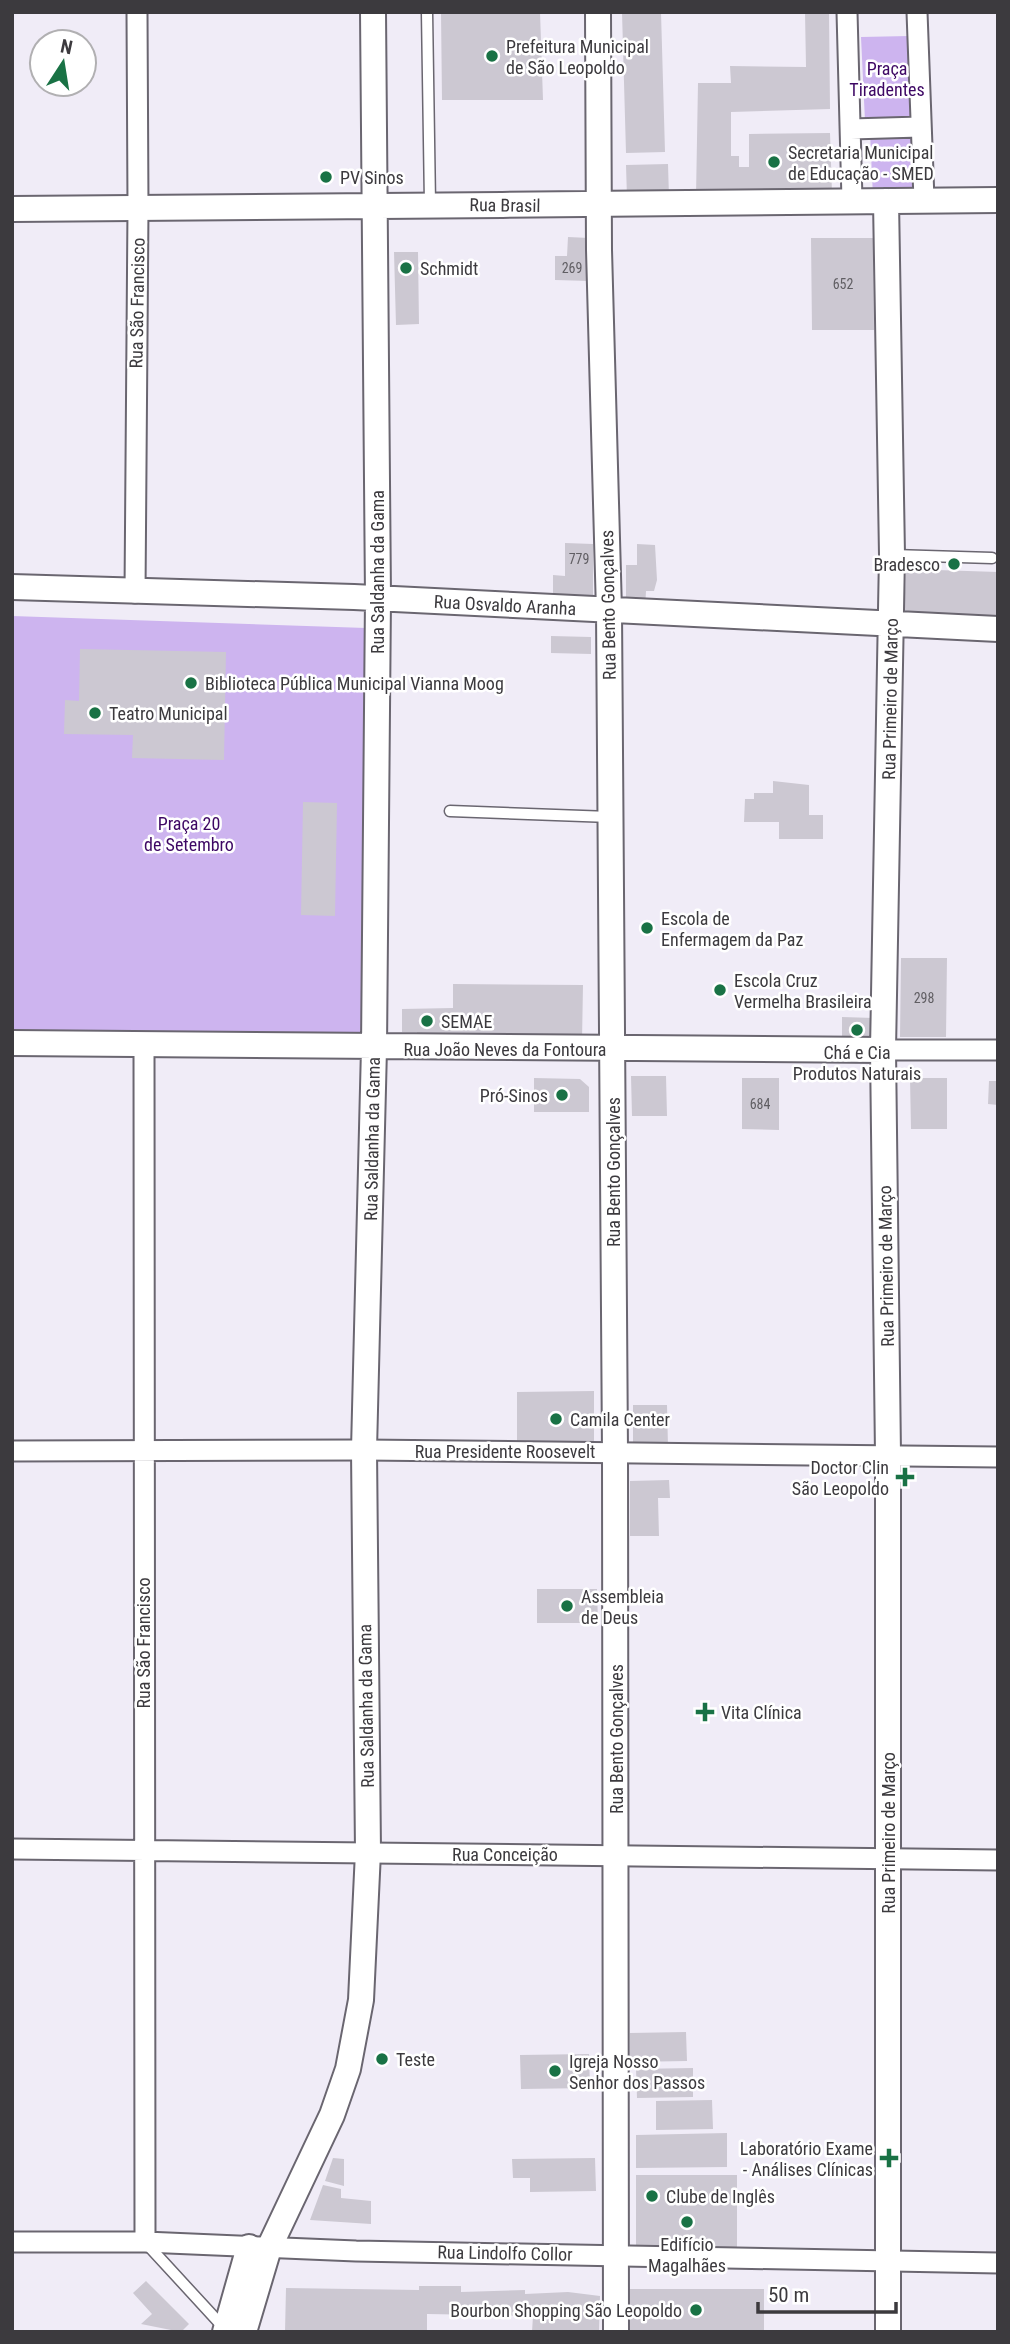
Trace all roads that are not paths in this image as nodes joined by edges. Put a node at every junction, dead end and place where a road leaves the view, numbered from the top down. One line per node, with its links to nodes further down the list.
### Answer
1 (136, 12): 16 (street, Rua São Francisco)
2 (373, 12): 13 (street, Rua Saldanha da Gama)
3 (427, 12): 14 (lane)
4 (598, 12): 15 (street, Rua Bento Gonçalves)
5 (847, 12): 8 (street)
6 (917, 12): 7 (street)
7 (920, 127): 8 (street); 10 (street)
8 (851, 129): 9 (street)
9 (852, 200): 12 (street, Rua Brasil); 15 (street, Rua Brasil)
10 (924, 200): 11 (street, Rua Brasil); 12 (street, Rua Brasil)
11 (998, 200)
12 (886, 201): 18 (street, Rua Primeiro de Março)
13 (375, 204): 14 (street, Rua Brasil); 16 (street, Rua Brasil); 22 (street, Rua Saldanha da Gama)
14 (430, 204): 15 (street, Rua Brasil)
15 (599, 206): 23 (street, Rua Bento Gonçalves)
16 (138, 208): 17 (street, Rua Brasil); 21 (street, Rua São Francisco)
17 (12, 209)
18 (892, 555): 19 (lane); 24 (street, Rua Primeiro de Março)
19 (992, 558)
20 (12, 587): 21 (street, Rua Osvaldo Aranha)
21 (135, 593): 22 (street, Rua Osvaldo Aranha)
22 (378, 598): 23 (street, Rua Osvaldo Aranha); 30 (street, Rua Saldanha da Gama)
23 (609, 611): 24 (street, Rua Osvaldo Aranha); 27 (street, Rua Bento Gonçalves)
24 (891, 624): 25 (street, Rua Osvaldo Aranha); 32 (street, Rua Primeiro de Março)
25 (998, 629)
26 (450, 811): 27 (lane)
27 (610, 817): 31 (street, Rua Bento Gonçalves)
28 (12, 1043): 29 (street, Rua João Neves da Fontoura)
29 (144, 1044): 30 (street, Rua João Neves da Fontoura); 36 (street, Rua São Francisco)
30 (374, 1048): 31 (street, Rua João Neves da Fontoura); 34 (street, Rua Saldanha da Gama)
31 (612, 1050): 32 (street, Rua João Neves da Fontoura); 37 (street, Rua Bento Gonçalves)
32 (883, 1050): 33 (street, Rua João Neves da Fontoura); 38 (street, Rua Primeiro de Março)
33 (998, 1050)
34 (364, 1450): 36 (street, Rua Presidente Roosevelt); 37 (street, Rua Presidente Roosevelt); 42 (street, Rua Saldanha da Gama)
35 (12, 1451): 36 (street, Rua Presidente Roosevelt)
36 (142, 1452): 41 (street, Rua São Francisco)
37 (615, 1452): 38 (street, Rua Presidente Roosevelt); 43 (street, Rua Bento Gonçalves)
38 (888, 1455): 39 (street, Rua Presidente Roosevelt); 44 (street, Rua Primeiro de Março)
39 (998, 1457)
40 (12, 1849): 41 (street, Rua Conceição)
41 (143, 1849): 42 (street, Rua Conceição); 47 (street, Rua São Francisco)
42 (368, 1852): 43 (street, Rua Conceição); 48 (street, Rua Saldanha da Gama)
43 (617, 1854): 44 (street, Rua Conceição); 49 (street, Rua Bento Gonçalves)
44 (888, 1859): 45 (street, Rua Conceição); 50 (street, Rua Primeiro de Março)
45 (998, 1860)
46 (12, 2242): 47 (street, Rua Lindolfo Collor)
47 (145, 2242): 48 (street, Rua Lindolfo Collor); 52 (lane)
48 (259, 2248): 49 (street, Rua Lindolfo Collor); 52 (street, Rua Saldanha da Gama)
49 (615, 2255): 50 (street, Rua Lindolfo Collor); 53 (street, Rua Bento Gonçalves)
50 (887, 2260): 51 (street, Rua Lindolfo Collor); 54 (street, Rua Primeiro de Março)
51 (998, 2263)
52 (230, 2331)
53 (616, 2332)
54 (887, 2332)

